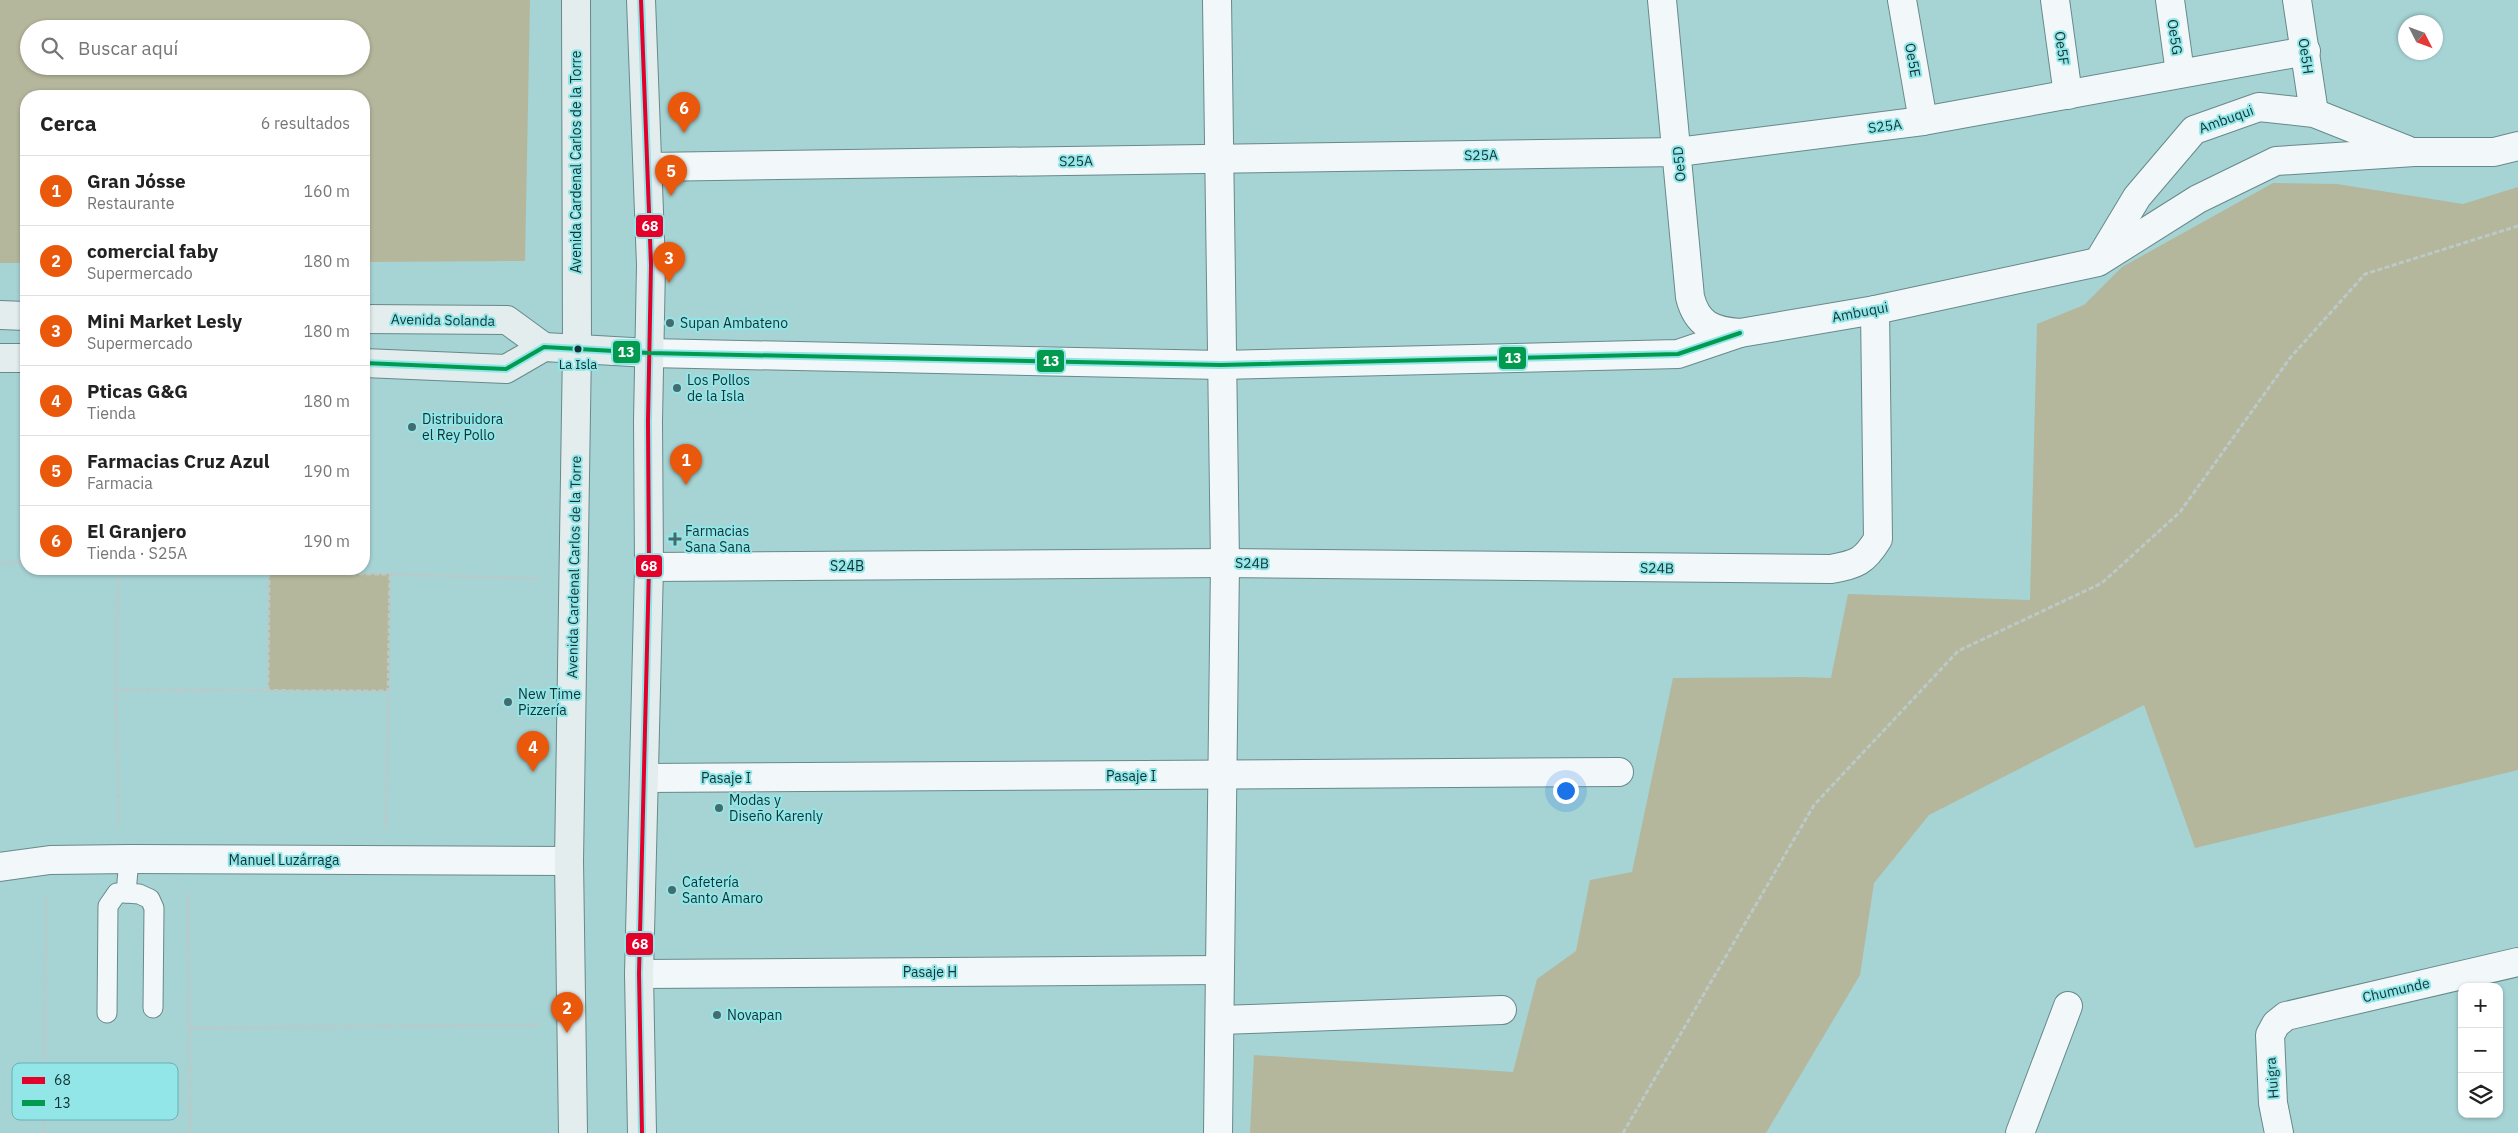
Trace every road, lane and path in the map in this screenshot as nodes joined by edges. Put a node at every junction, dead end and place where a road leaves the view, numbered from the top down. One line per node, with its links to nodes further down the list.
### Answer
1 (576, 0): 28 (street, Avenida Cardenal Carlos de la Torre)
2 (641, 0): 18 (street)
3 (1217, 0): 17 (street)
4 (1662, 0): 15 (street, Oe5D)
5 (1902, 0): 13 (street, Oe5E)
6 (2055, 0): 11 (street, Oe5F)
7 (2170, 0): 10 (street, Oe5G)
8 (2297, 0): 9 (street, Oe5H)
9 (2306, 51): 10 (street, S25A); 12 (street, Oe5H)
10 (2180, 73): 11 (street, S25A)
11 (2068, 95): 13 (street, S25A)
12 (2314, 113): 16 (street, Ambuqui); 20 (street, Ambuqui)
13 (1923, 121): 15 (street, S25A)
14 (2518, 146): 16 (street, Ambuqui)
15 (1678, 152): 17 (street, S25A); 25 (street, Oe5D)
16 (2414, 152): 20 (street, Ambuqui)
17 (1218, 159): 18 (street, S25A); 33 (street)
18 (648, 167): 29 (street)
19 (2518, 226): 75 (path)
20 (2098, 262): 21 (street, Ambuqui)
21 (1875, 310): 26 (street, Ambuqui); 36 (street, S24B)
22 (0, 315): 23 (street)
23 (20, 316)
24 (370, 319): 27 (street, Avenida Solanda)
25 (1705, 324): 26 (street, Ambuqui)
26 (1740, 334): 33 (street, Ambuqui)
27 (544, 347): 28 (street); 32 (street)
28 (577, 348): 29 (street); 51 (street, Avenida Cardenal Carlos de la Torre)
29 (649, 353): 33 (street, Ambuqui); 37 (street)
30 (0, 358): 31 (street)
31 (20, 358)
32 (370, 363)
33 (1221, 365): 36 (street)
34 (0, 562): 35 (path)
35 (20, 562)
36 (1224, 563): 37 (street, S24B); 47 (street)
37 (649, 567): 48 (street)
38 (370, 574): 39 (path)
39 (390, 574): 42 (path); 45 (path)
40 (118, 575): 43 (path)
41 (269, 575): 44 (path)
42 (545, 579)
43 (116, 690): 44 (path); 50 (path)
44 (268, 690): 45 (path)
45 (389, 691): 49 (path)
46 (1619, 772): 47 (street, Pasaje I)
47 (1222, 775): 48 (street, Pasaje I); 57 (street)
48 (644, 778): 58 (street)
49 (386, 833)
50 (124, 847): 51 (street, Manuel Luzárraga); 52 (street, Manuel Luzárraga); 55 (lane)
51 (569, 861): 72 (street, Avenida Cardenal Carlos de la Torre)
52 (0, 867)
53 (187, 886): 66 (path)
54 (46, 889): 67 (path)
55 (126, 892): 60 (lane); 62 (lane)
56 (2518, 962): 64 (street, Chumunde)
57 (1220, 970): 58 (street, Pasaje H); 63 (street)
58 (639, 974): 73 (street)
59 (2068, 1006): 76 (street)
60 (153, 1008)
61 (1502, 1010): 63 (street)
62 (107, 1013)
63 (1220, 1020): 74 (street)
64 (2276, 1024): 68 (street, Huigra)
65 (540, 1025): 66 (path)
66 (189, 1028): 71 (path)
67 (45, 1063)
68 (2273, 1103): 77 (street); 78 (street, Huigra)
69 (44, 1120): 70 (path)
70 (44, 1133)
71 (190, 1133)
72 (573, 1133)
73 (642, 1133)
74 (1218, 1133)
75 (1623, 1133)
76 (2020, 1133)
77 (2263, 1133)
78 (2279, 1133)

